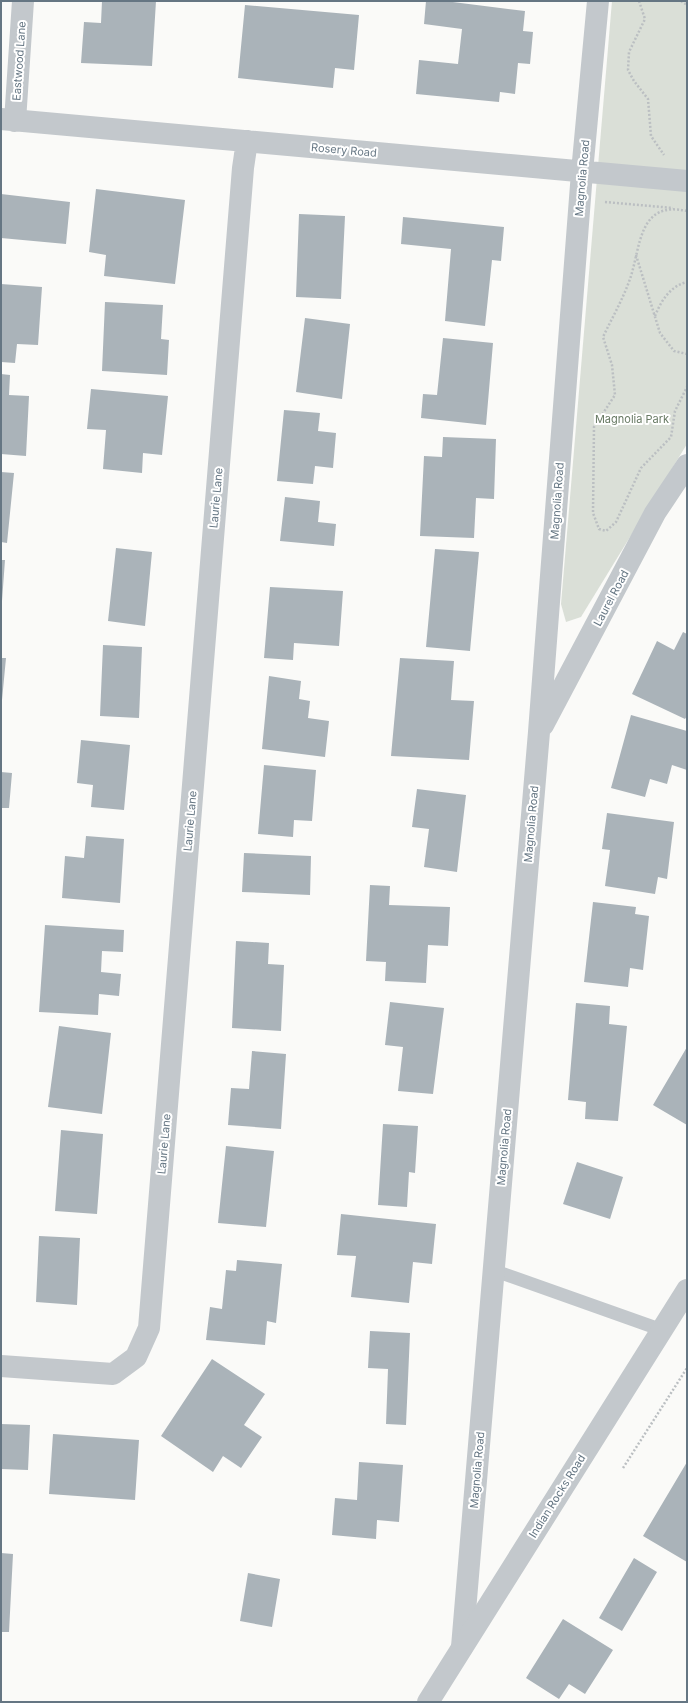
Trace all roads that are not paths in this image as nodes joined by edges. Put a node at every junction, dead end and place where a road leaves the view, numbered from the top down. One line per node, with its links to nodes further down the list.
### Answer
1 (23, 1): 3 (street, Eastwood Lane)
2 (598, 1): 5 (street, Magnolia Road)
3 (8, 120): 4 (street, Rosery Road)
4 (247, 141): 5 (street, Rosery Road); 12 (street, Laurie Lane)
5 (582, 172): 6 (street, Rosery Road); 8 (street, Magnolia Road)
6 (687, 181)
7 (687, 466): 8 (street, Laurel Road)
8 (539, 732): 9 (street, Magnolia Road)
9 (493, 1270): 11 (lane); 13 (street, Magnolia Road)
10 (687, 1290): 11 (street, Indian Rocks Road)
11 (662, 1330): 13 (street, Indian Rocks Road)
12 (1, 1366)
13 (462, 1647): 14 (street, Indian Rocks Road)
14 (428, 1702)

